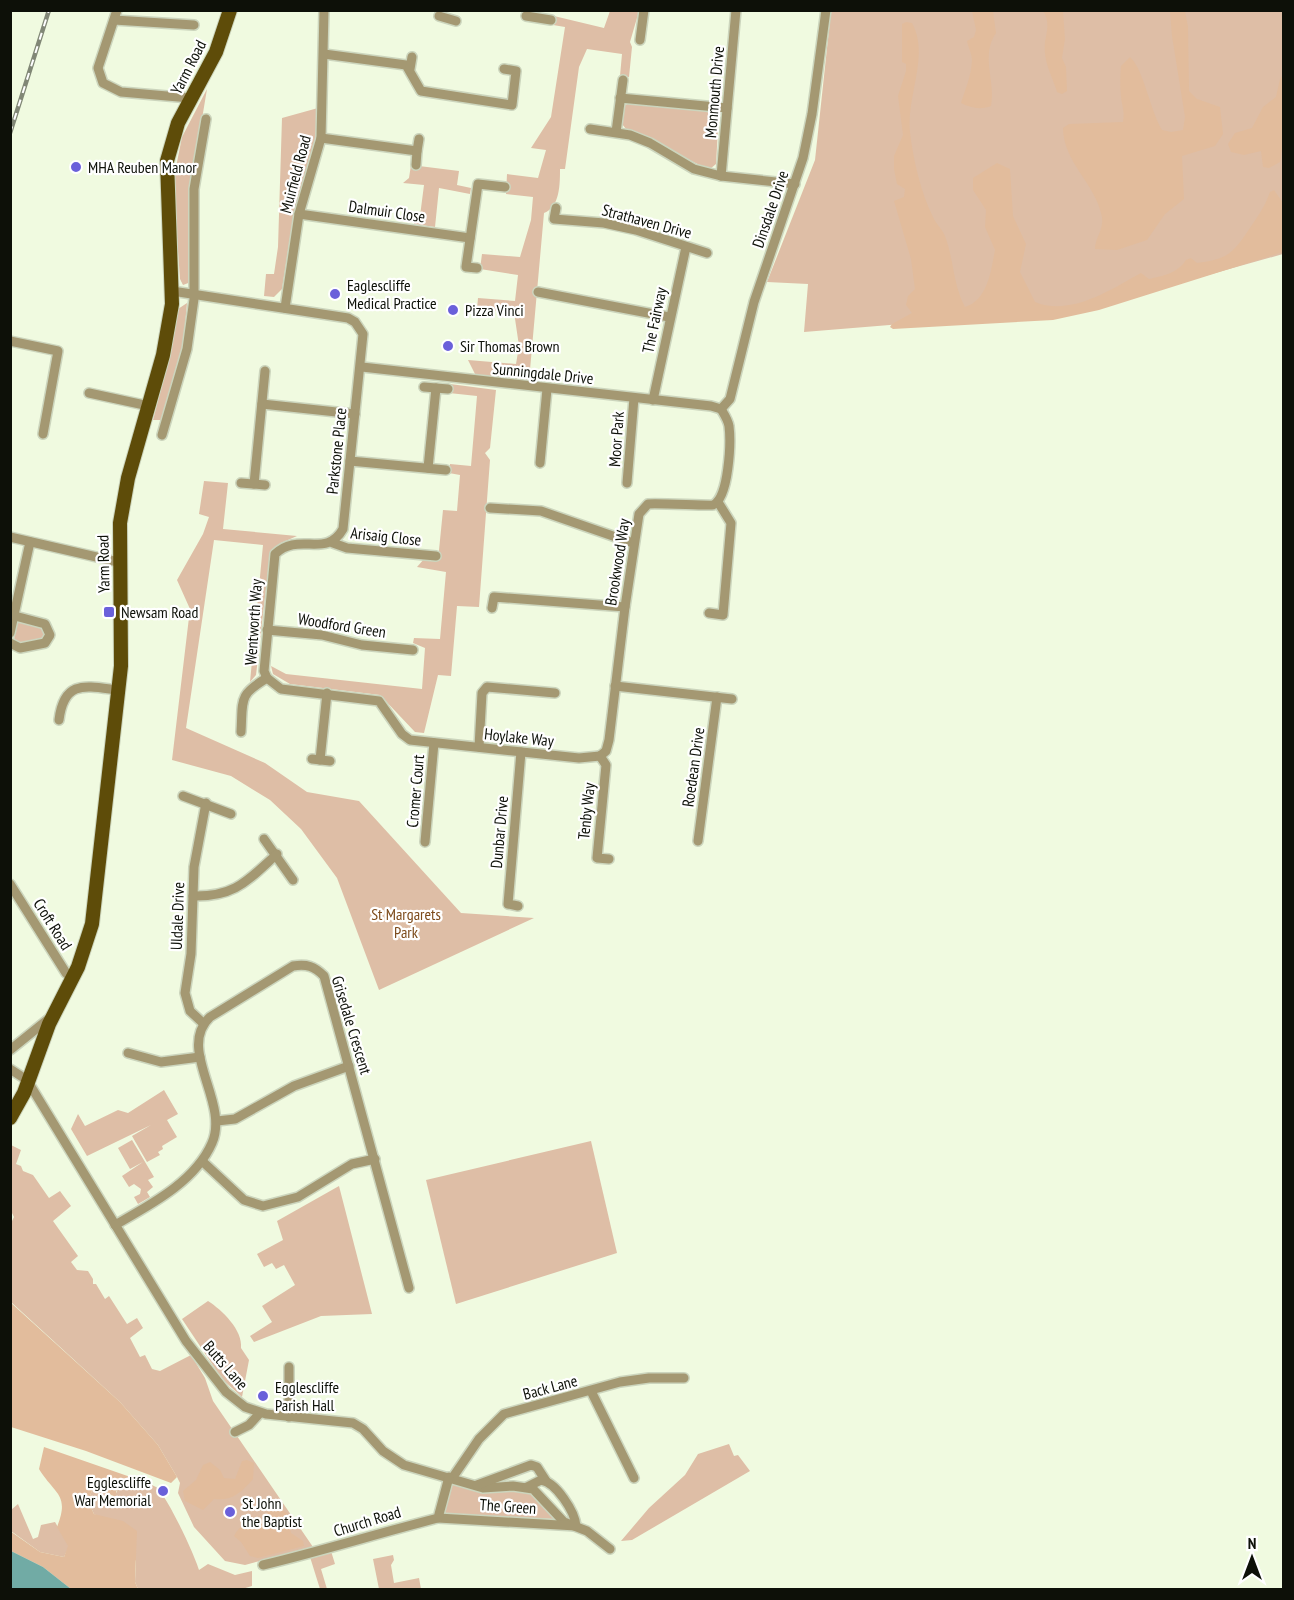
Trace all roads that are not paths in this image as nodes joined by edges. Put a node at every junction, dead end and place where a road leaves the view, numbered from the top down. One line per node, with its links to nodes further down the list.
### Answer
1 (230, 10): 17 (main road, Yarm Road)
2 (324, 10): 12 (street, Muirfield Road)
3 (644, 10): 11 (street)
4 (736, 10): 19 (street, Monmouth Drive)
5 (826, 10): 28 (street, Dinsdale Drive)
6 (537, 14): 8 (street); 9 (street)
7 (115, 15): 10 (street); 17 (street)
8 (525, 16)
9 (551, 20)
10 (194, 25)
11 (641, 40)
12 (324, 54): 14 (street); 23 (street, Muirfield Road)
13 (412, 57): 14 (street)
14 (410, 69): 15 (street)
15 (504, 69)
16 (623, 80): 18 (street)
17 (190, 98): 36 (main road, Yarm Road)
18 (620, 98): 19 (street); 22 (street)
19 (727, 108): 27 (street, Monmouth Drive)
20 (206, 119): 38 (street)
21 (590, 129): 22 (street)
22 (616, 132): 27 (street)
23 (321, 138): 25 (street); 31 (street, Muirfield Road)
24 (419, 139): 25 (street)
25 (417, 151): 26 (street)
26 (416, 165)
27 (721, 176): 28 (street)
28 (795, 184): 55 (street, Dinsdale Drive)
29 (504, 187): 32 (street)
30 (556, 208): 33 (street, Strathaven Drive)
31 (299, 214): 32 (street, Dalmuir Close); 41 (street, Muirfield Road)
32 (470, 238): 35 (street)
33 (686, 247): 34 (street, Strathaven Drive); 42 (street, The Fairway)
34 (707, 253)
35 (477, 268)
36 (172, 291): 38 (street); 54 (main road, Yarm Road)
37 (538, 292): 39 (street)
38 (195, 293): 41 (street); 57 (street)
39 (550, 294): 40 (street); 42 (street)
40 (548, 305)
41 (285, 308): 44 (street)
42 (669, 317): 52 (street, The Fairway)
43 (10, 341): 58 (street)
44 (362, 367): 49 (street, Sunningdale Drive); 56 (street, Parkstone Place)
45 (265, 371): 53 (street)
46 (424, 387): 47 (street)
47 (436, 388): 48 (street); 61 (street)
48 (448, 389)
49 (547, 389): 51 (street, Sunningdale Drive); 60 (street)
50 (89, 393): 54 (street)
51 (634, 398): 52 (street, Sunningdale Drive); 64 (street, Moor Park)
52 (653, 400): 55 (street, Sunningdale Drive)
53 (262, 404): 56 (street); 65 (street)
54 (149, 406): 74 (main road, Yarm Road)
55 (721, 410): 67 (street)
56 (355, 414): 59 (street, Parkstone Place)
57 (161, 428)
58 (43, 434)
59 (350, 461): 61 (street); 70 (street, Parkstone Place)
60 (540, 463)
61 (428, 468): 62 (street)
62 (446, 470)
63 (241, 483): 65 (street)
64 (627, 483)
65 (254, 484): 66 (street)
66 (265, 485)
67 (718, 502): 72 (street, Brookwood Way); 77 (street)
68 (490, 508): 72 (street)
69 (10, 537): 71 (street)
70 (335, 540): 73 (street, Arisaig Close); 79 (street, Wentworth Way)
71 (30, 542): 74 (street); 78 (street)
72 (633, 543): 75 (street, Brookwood Way)
73 (436, 556)
74 (118, 562): 85 (main road, Yarm Road)
75 (625, 607): 76 (street); 84 (street, Brookwood Way)
76 (492, 608)
77 (709, 613)
78 (15, 616): 80 (street); 81 (street)
79 (267, 630): 82 (street, Woodford Green); 83 (street, Wentworth Way)
80 (10, 633)
81 (10, 643)
82 (413, 650)
83 (267, 678): 86 (street, Wentworth Way); 91 (street)
84 (615, 686): 88 (street); 95 (street, Brookwood Way)
85 (118, 690): 90 (street); 109 (main road, Yarm Road)
86 (327, 693): 92 (street, Wentworth Way); 96 (street)
87 (555, 693): 93 (street)
88 (717, 697): 89 (street); 100 (street, Roedean Drive)
89 (732, 699)
90 (59, 720)
91 (240, 732)
92 (434, 743): 93 (street, Hoylake Way); 102 (street, Cromer Court)
93 (479, 747): 94 (street, Hoylake Way)
94 (521, 752): 95 (street, Hoylake Way); 108 (street, Dunbar Drive)
95 (600, 756): 104 (street, Tenby Way)
96 (320, 760)
97 (183, 796): 98 (street)
98 (206, 803): 99 (street); 107 (street, Uldale Drive)
99 (231, 814)
100 (689, 830)
101 (264, 839): 103 (street)
102 (425, 842)
103 (276, 854): 105 (street); 107 (street)
104 (609, 859)
105 (293, 880)
106 (10, 884): 109 (street, Croft Road)
107 (193, 896): 111 (street, Uldale Drive)
108 (518, 906)
109 (73, 979): 110 (main road, Yarm Road)
110 (53, 1015): 112 (street); 117 (main road, Yarm Road)
111 (204, 1024): 114 (street); 115 (street, Grisedale Crescent)
112 (10, 1050)
113 (128, 1053): 114 (street)
114 (200, 1057): 119 (street)
115 (349, 1066): 119 (street); 120 (street, Grisedale Crescent)
116 (10, 1069): 117 (street)
117 (29, 1083): 118 (main road, Yarm Road); 122 (street, Butts Lane)
118 (10, 1118)
119 (217, 1121): 121 (street)
120 (375, 1159): 121 (street); 123 (street, Grisedale Crescent)
121 (202, 1161): 122 (street)
122 (115, 1226): 127 (street, Butts Lane)
123 (409, 1288)
124 (289, 1367): 128 (street)
125 (684, 1378): 126 (street, Back Lane)
126 (591, 1391): 130 (street, Back Lane); 131 (street)
127 (260, 1413): 128 (street, Butts Lane); 129 (street)
128 (289, 1417): 130 (street, Butts Lane)
129 (235, 1432)
130 (451, 1477): 133 (street, Butts Lane); 135 (street)
131 (634, 1478)
132 (546, 1480): 133 (street, The Green); 134 (street, Butts Lane); 136 (street, The Green)
133 (475, 1486): 134 (street, Butts Lane)
134 (527, 1487): 136 (street)
135 (438, 1518): 136 (street, The Green); 138 (street, Church Road)
136 (576, 1526): 137 (street)
137 (610, 1549)
138 (262, 1565)

